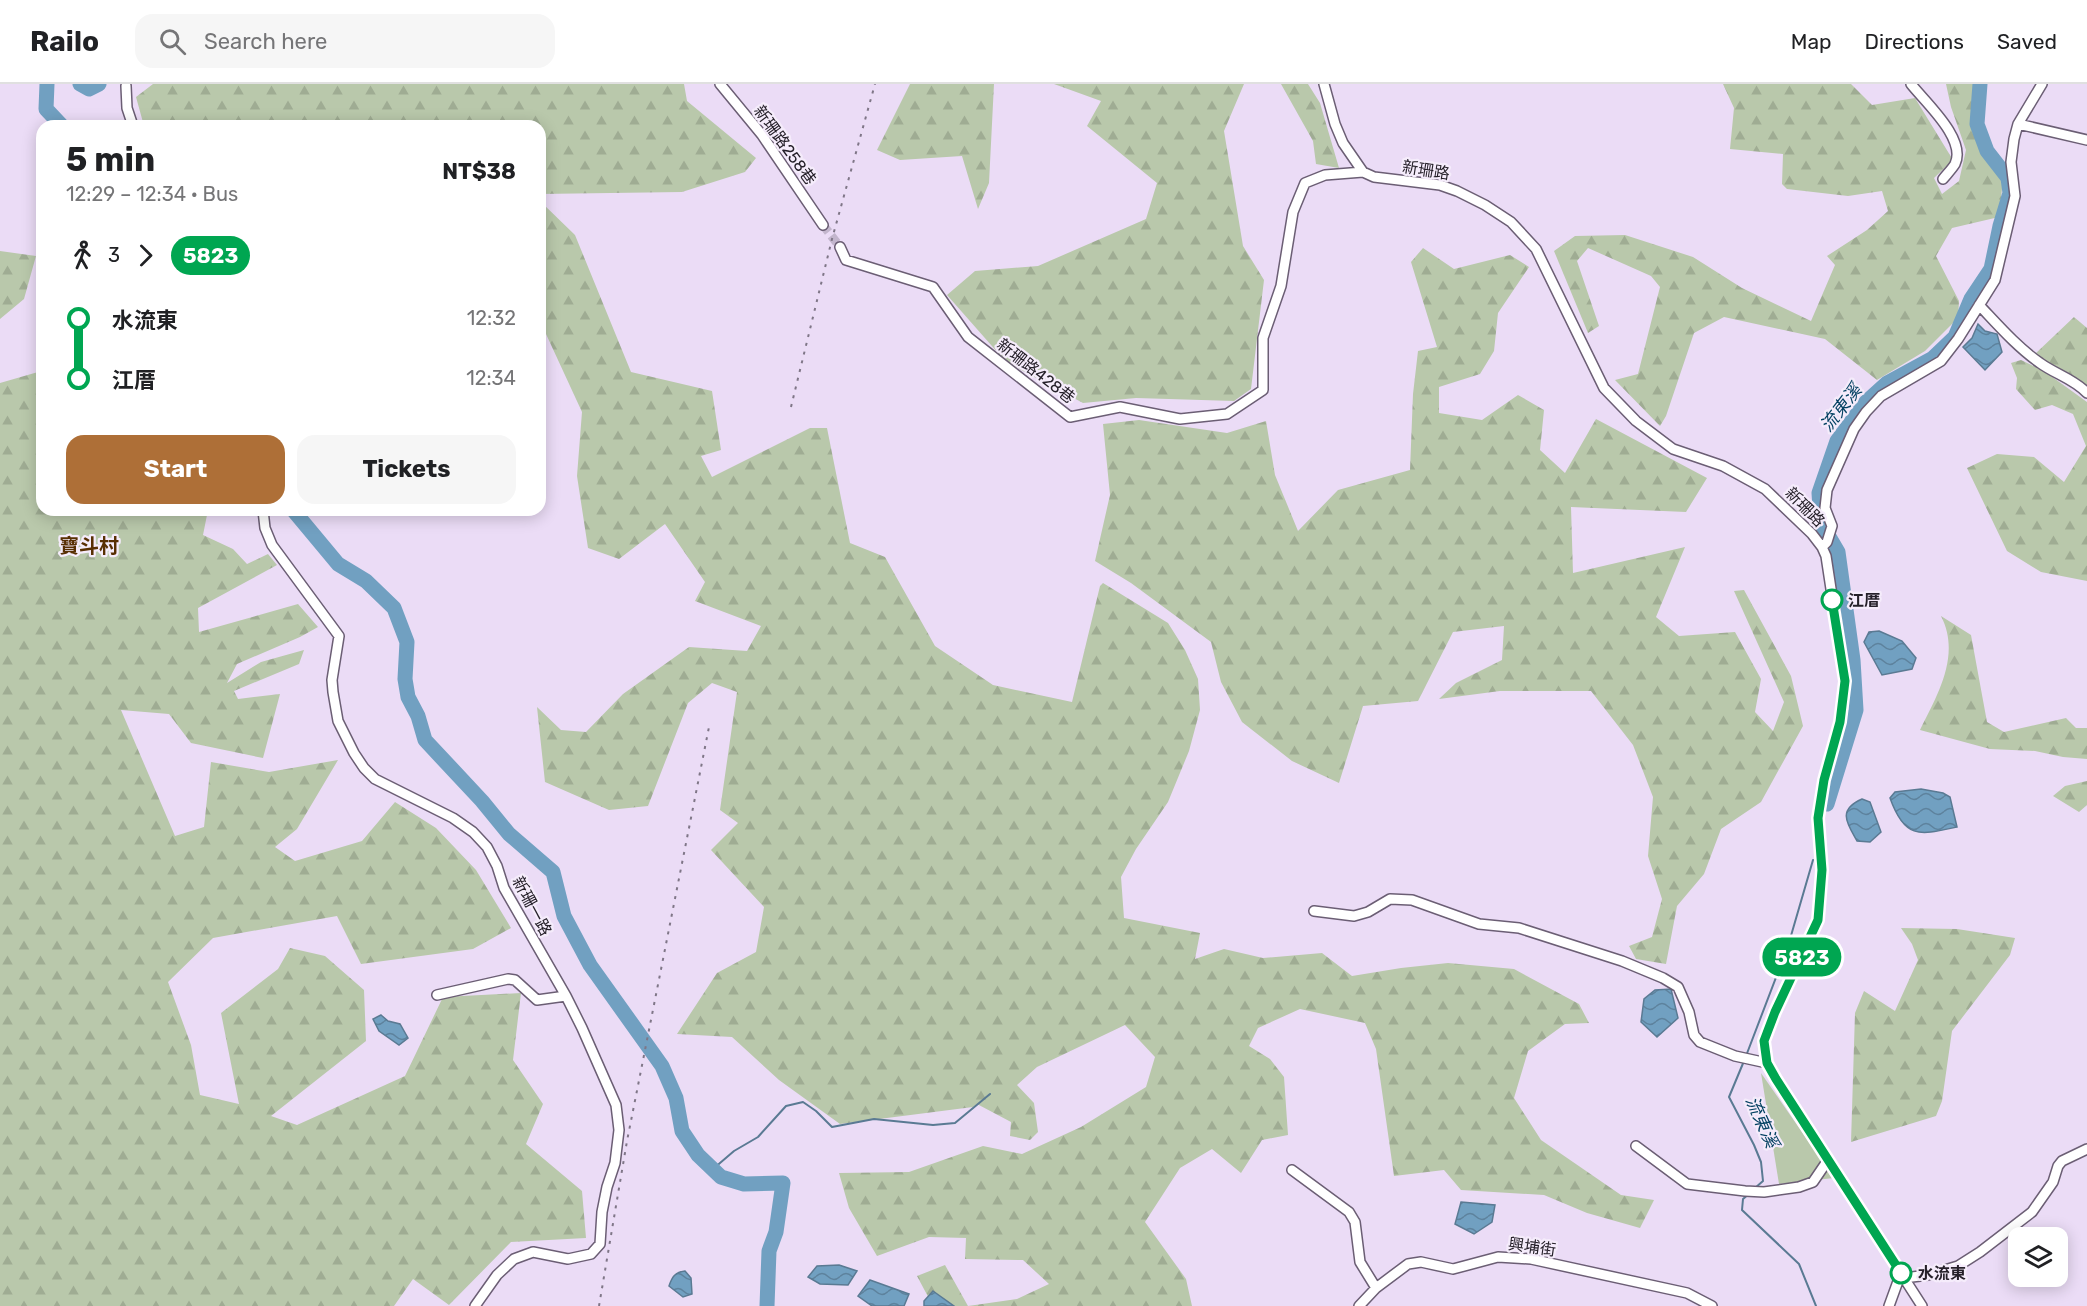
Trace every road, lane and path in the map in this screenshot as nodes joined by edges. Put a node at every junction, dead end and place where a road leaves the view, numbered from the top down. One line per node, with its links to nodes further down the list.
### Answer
1 (720, 84): 11 (street, 新珊路258巷)
2 (1324, 84): 9 (street)
3 (1911, 84): 10 (street)
4 (2042, 84): 7 (street)
5 (127, 85): 6 (street)
6 (131, 120)
7 (2018, 124): 8 (street); 13 (street)
8 (2087, 140)
9 (1363, 172): 12 (street, 新珊路428巷); 16 (street, 新珊路)
10 (1943, 179)
11 (822, 225)
12 (840, 247)
13 (1979, 305): 14 (street); 16 (street)
14 (2087, 393)
15 (264, 516): 19 (street, 新珊一路)
16 (1824, 545): 20 (street, 新珊路)
17 (1314, 910): 20 (street)
18 (437, 995): 19 (street)
19 (566, 996): 27 (street, 新珊一路)
20 (1767, 1063): 23 (street)
21 (1636, 1146): 23 (street)
22 (2087, 1149): 25 (street)
23 (1828, 1160): 25 (street)
24 (1292, 1170): 26 (street)
25 (1903, 1275): 30 (street); 31 (street)
26 (1376, 1288): 28 (street, 興埔街); 29 (street, 興埔街)
27 (475, 1306)
28 (1359, 1306)
29 (1712, 1306)
30 (1889, 1306)
31 (1922, 1306)

